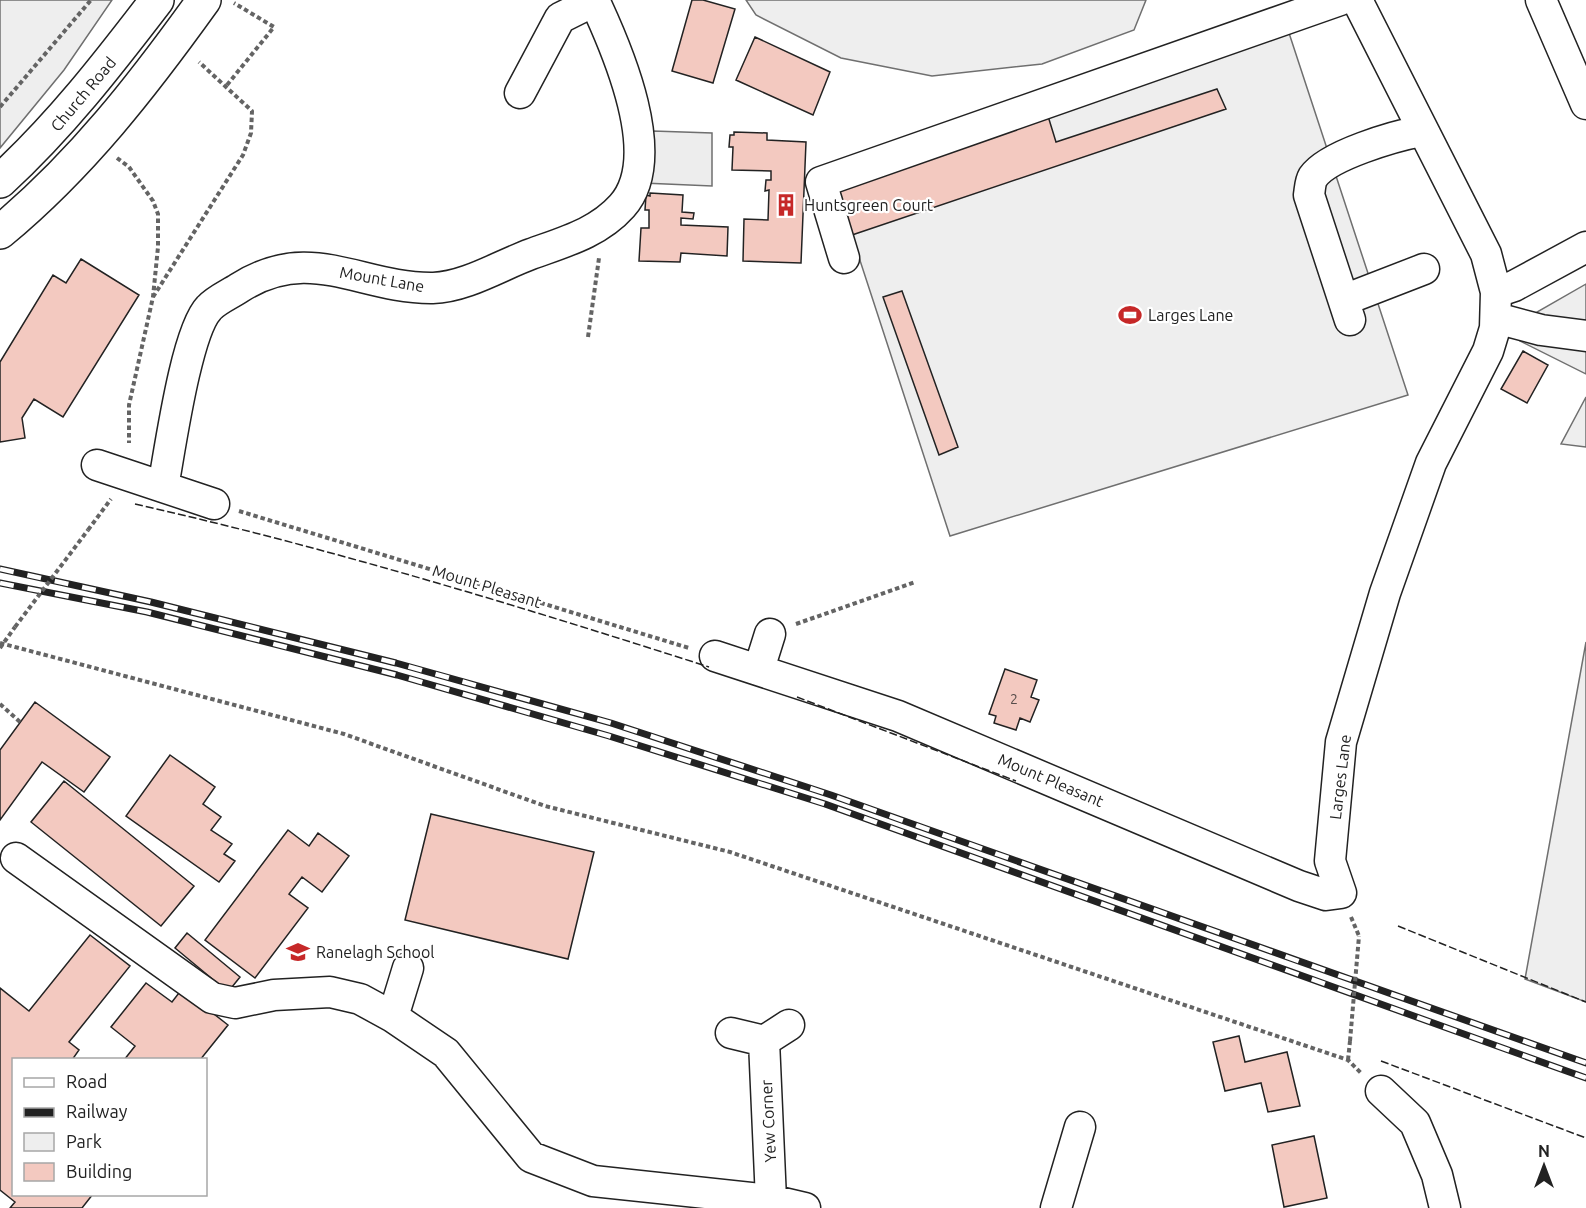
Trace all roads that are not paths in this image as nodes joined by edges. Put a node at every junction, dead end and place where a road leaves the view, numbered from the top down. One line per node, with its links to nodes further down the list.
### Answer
1 (157, 0): 10 (main road, Church Road)
2 (1340, 0): 13 (street)
3 (1357, 0): 9 (street, Larges Lane)
4 (1541, 0): 8 (street)
5 (218, 1): 11 (main road)
6 (594, 1): 7 (street); 18 (street, Mount Lane)
7 (520, 93)
8 (1586, 104)
9 (1421, 131): 14 (street); 15 (street, Larges Lane)
10 (0, 181)
11 (0, 232)
12 (1586, 247): 15 (street)
13 (844, 258)
14 (1424, 269)
15 (1496, 305): 16 (street); 24 (street, Larges Lane)
16 (1586, 336)
17 (96, 465): 18 (street)
18 (163, 487): 19 (street)
19 (214, 504)
20 (770, 634): 22 (street)
21 (715, 656): 22 (street, Mount Pleasant)
22 (759, 669): 24 (street, Mount Pleasant)
23 (16, 858): 26 (street)
24 (1341, 893)
25 (408, 968): 26 (street)
26 (393, 1017): 32 (street)
27 (789, 1025): 29 (street)
28 (731, 1033): 29 (street)
29 (764, 1041): 32 (street, Yew Corner)
30 (1381, 1091): 35 (street)
31 (1080, 1127): 34 (street)
32 (771, 1200): 33 (street)
33 (805, 1208)
34 (1056, 1208)
35 (1445, 1208)

